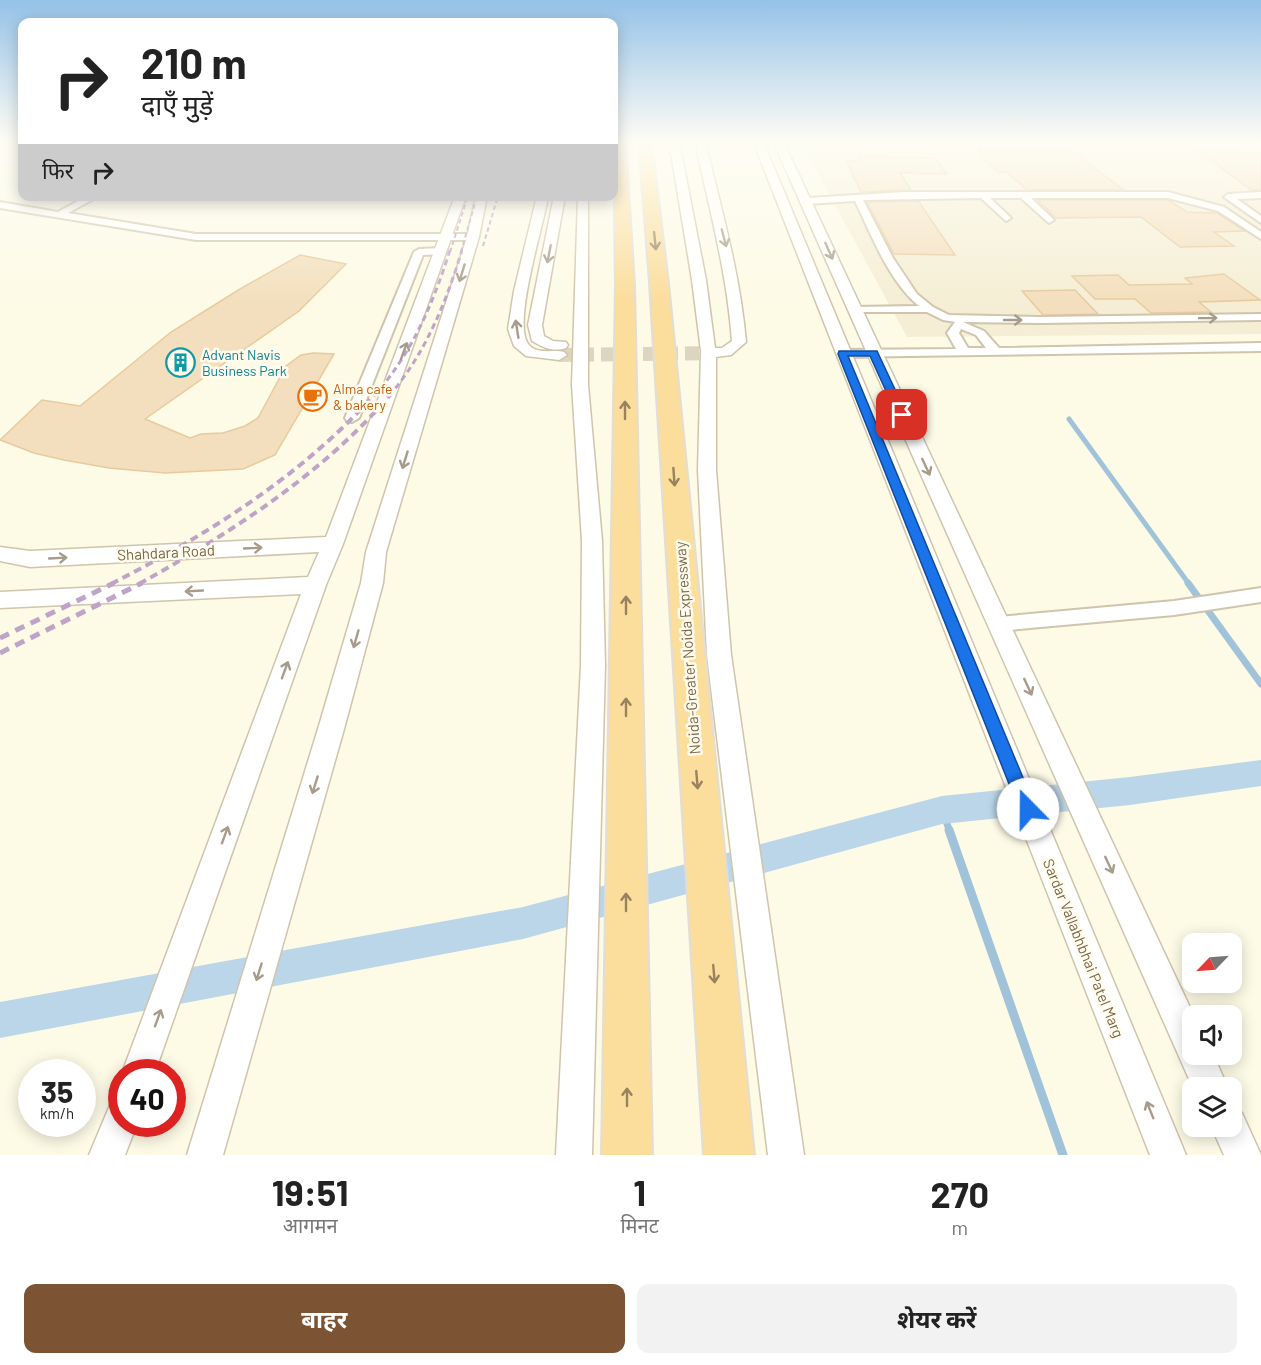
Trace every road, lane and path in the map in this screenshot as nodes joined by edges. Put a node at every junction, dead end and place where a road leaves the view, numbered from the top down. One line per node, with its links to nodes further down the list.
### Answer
1 (621, 195): 44 (highway, one-way to 1)
2 (650, 195): 43 (highway, Noida-Greater Noida Expressway, one-way to 43)
3 (684, 195): 43 (street)
4 (694, 195): 5 (street, one-way to 4)
5 (713, 195)
6 (779, 195): 35 (street, Sardar Vallabhbhai Patel Marg)
7 (804, 195): 18 (street)
8 (984, 195): 9 (street); 11 (street); 21 (street)
9 (1023, 195): 22 (street); 24 (street)
10 (1261, 195): 23 (street)
11 (857, 197): 18 (street); 27 (street)
12 (85, 201): 20 (street)
13 (459, 201): 26 (street)
14 (481, 201): 25 (street)
15 (542, 201): 16 (street, one-way to 15)
16 (559, 201)
17 (583, 201): 44 (street)
18 (807, 201): 28 (street, one-way to 28)
19 (0, 205): 20 (street)
20 (60, 214): 26 (street)
21 (1006, 218)
22 (1049, 220)
23 (1261, 220)
24 (1261, 236)
25 (473, 237): 26 (street); 50 (street, one-way to 50)
26 (443, 244): 36 (street); 37 (street, one-way to 26)
27 (929, 309): 28 (street); 30 (street)
28 (854, 310): 34 (street)
29 (1261, 317): 30 (street, one-way to 29)
30 (957, 322): 32 (street); 33 (street)
31 (1261, 347): 33 (street)
32 (964, 351): 33 (street); 34 (street)
33 (995, 351)
34 (873, 353): 35 (street); 42 (street, one-way to 42)
35 (842, 354): 55 (street, Sardar Vallabhbhai Patel Marg, one-way to 35)
36 (352, 418)
37 (333, 544): 38 (street, Shahdara Road, one-way to 37); 39 (street)
38 (0, 554)
39 (315, 585): 41 (street, one-way to 41); 46 (street, one-way to 39)
40 (1261, 596): 42 (street)
41 (0, 600)
42 (1000, 629): 45 (street, one-way to 45)
43 (703, 657): 53 (highway, Noida-Greater Noida Expressway, one-way to 53); 54 (street)
44 (609, 665): 51 (street); 52 (highway, one-way to 44)
45 (1182, 1026)
46 (143, 1059)
47 (114, 1137): 49 (street)
48 (1234, 1137): 56 (street)
49 (107, 1155)
50 (205, 1155)
51 (574, 1155)
52 (627, 1155)
53 (729, 1155)
54 (786, 1155)
55 (1168, 1155)
56 (1243, 1155)

